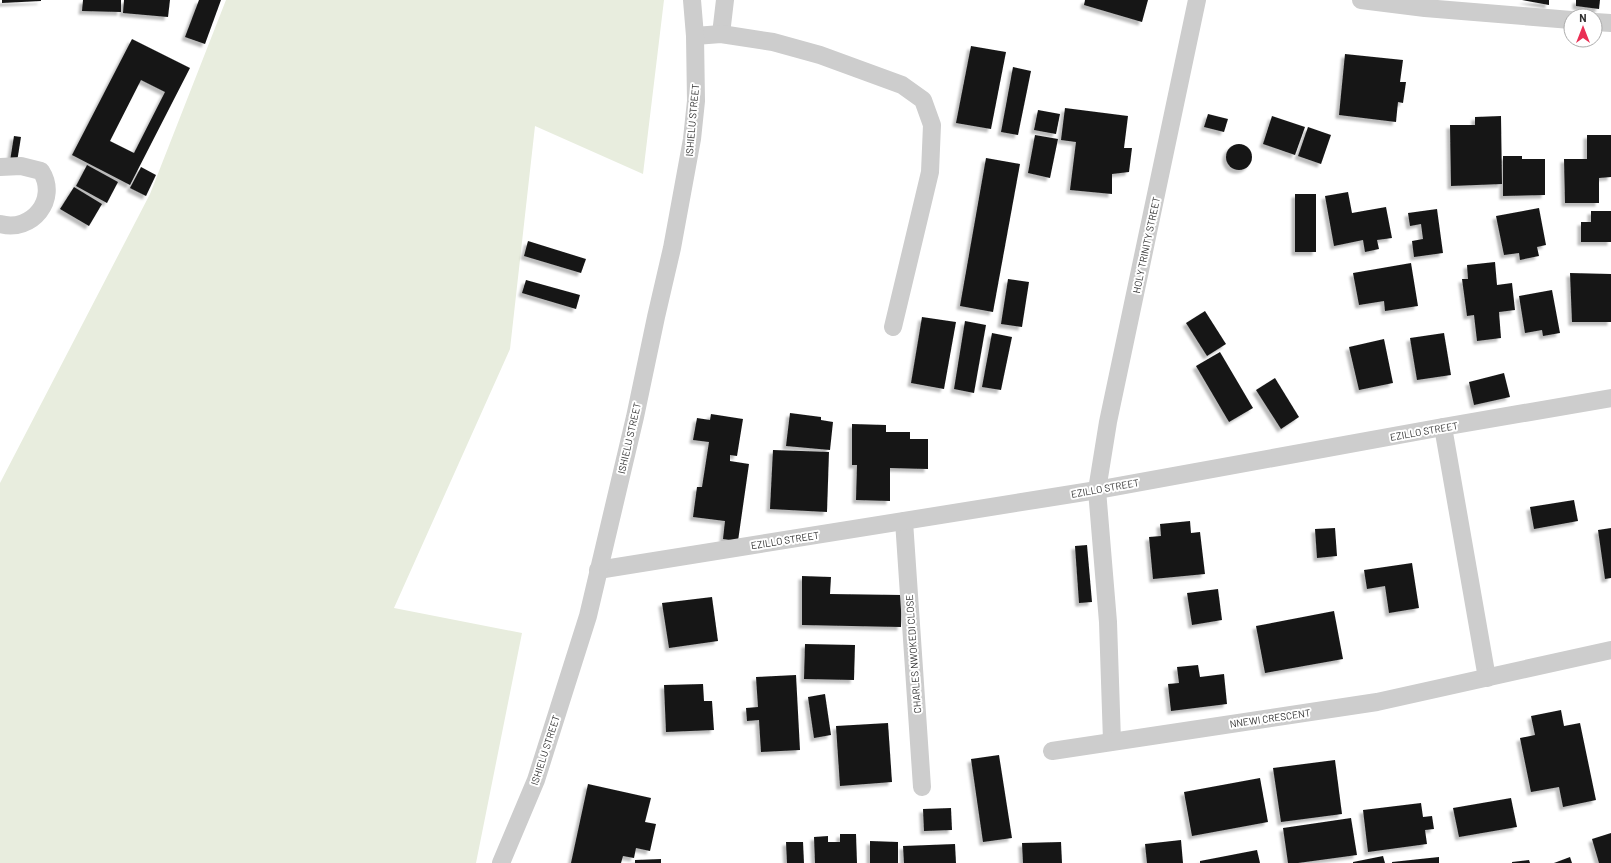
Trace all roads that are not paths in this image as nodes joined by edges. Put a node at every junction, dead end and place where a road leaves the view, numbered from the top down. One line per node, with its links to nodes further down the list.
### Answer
1 (692, 0): 7 (street, ISHIELU STREET)
2 (725, 0): 6 (street)
3 (1197, 0): 13 (street, HOLY TRINITY STREET)
4 (1361, 0): 5 (street)
5 (1563, 19)
6 (721, 34): 7 (street); 10 (street)
7 (695, 36): 15 (street, ISHIELU STREET)
8 (0, 167): 9 (street)
9 (0, 224)
10 (893, 327)
11 (1611, 398): 12 (street, EZILLO STREET)
12 (1443, 427): 13 (street, EZILLO STREET); 17 (street)
13 (1097, 490): 14 (street, EZILLO STREET); 18 (street, HOLY TRINITY STREET)
14 (904, 521): 15 (street, EZILLO STREET); 20 (street, CHARLES NWOKEDI CLOSE)
15 (598, 570): 21 (street, ISHIELU STREET)
16 (1611, 650): 17 (street, NNEWI CRESCENT)
17 (1486, 678): 18 (street, NNEWI CRESCENT)
18 (1112, 741): 19 (street, NNEWI CRESCENT)
19 (1052, 751)
20 (922, 787)
21 (501, 863)

